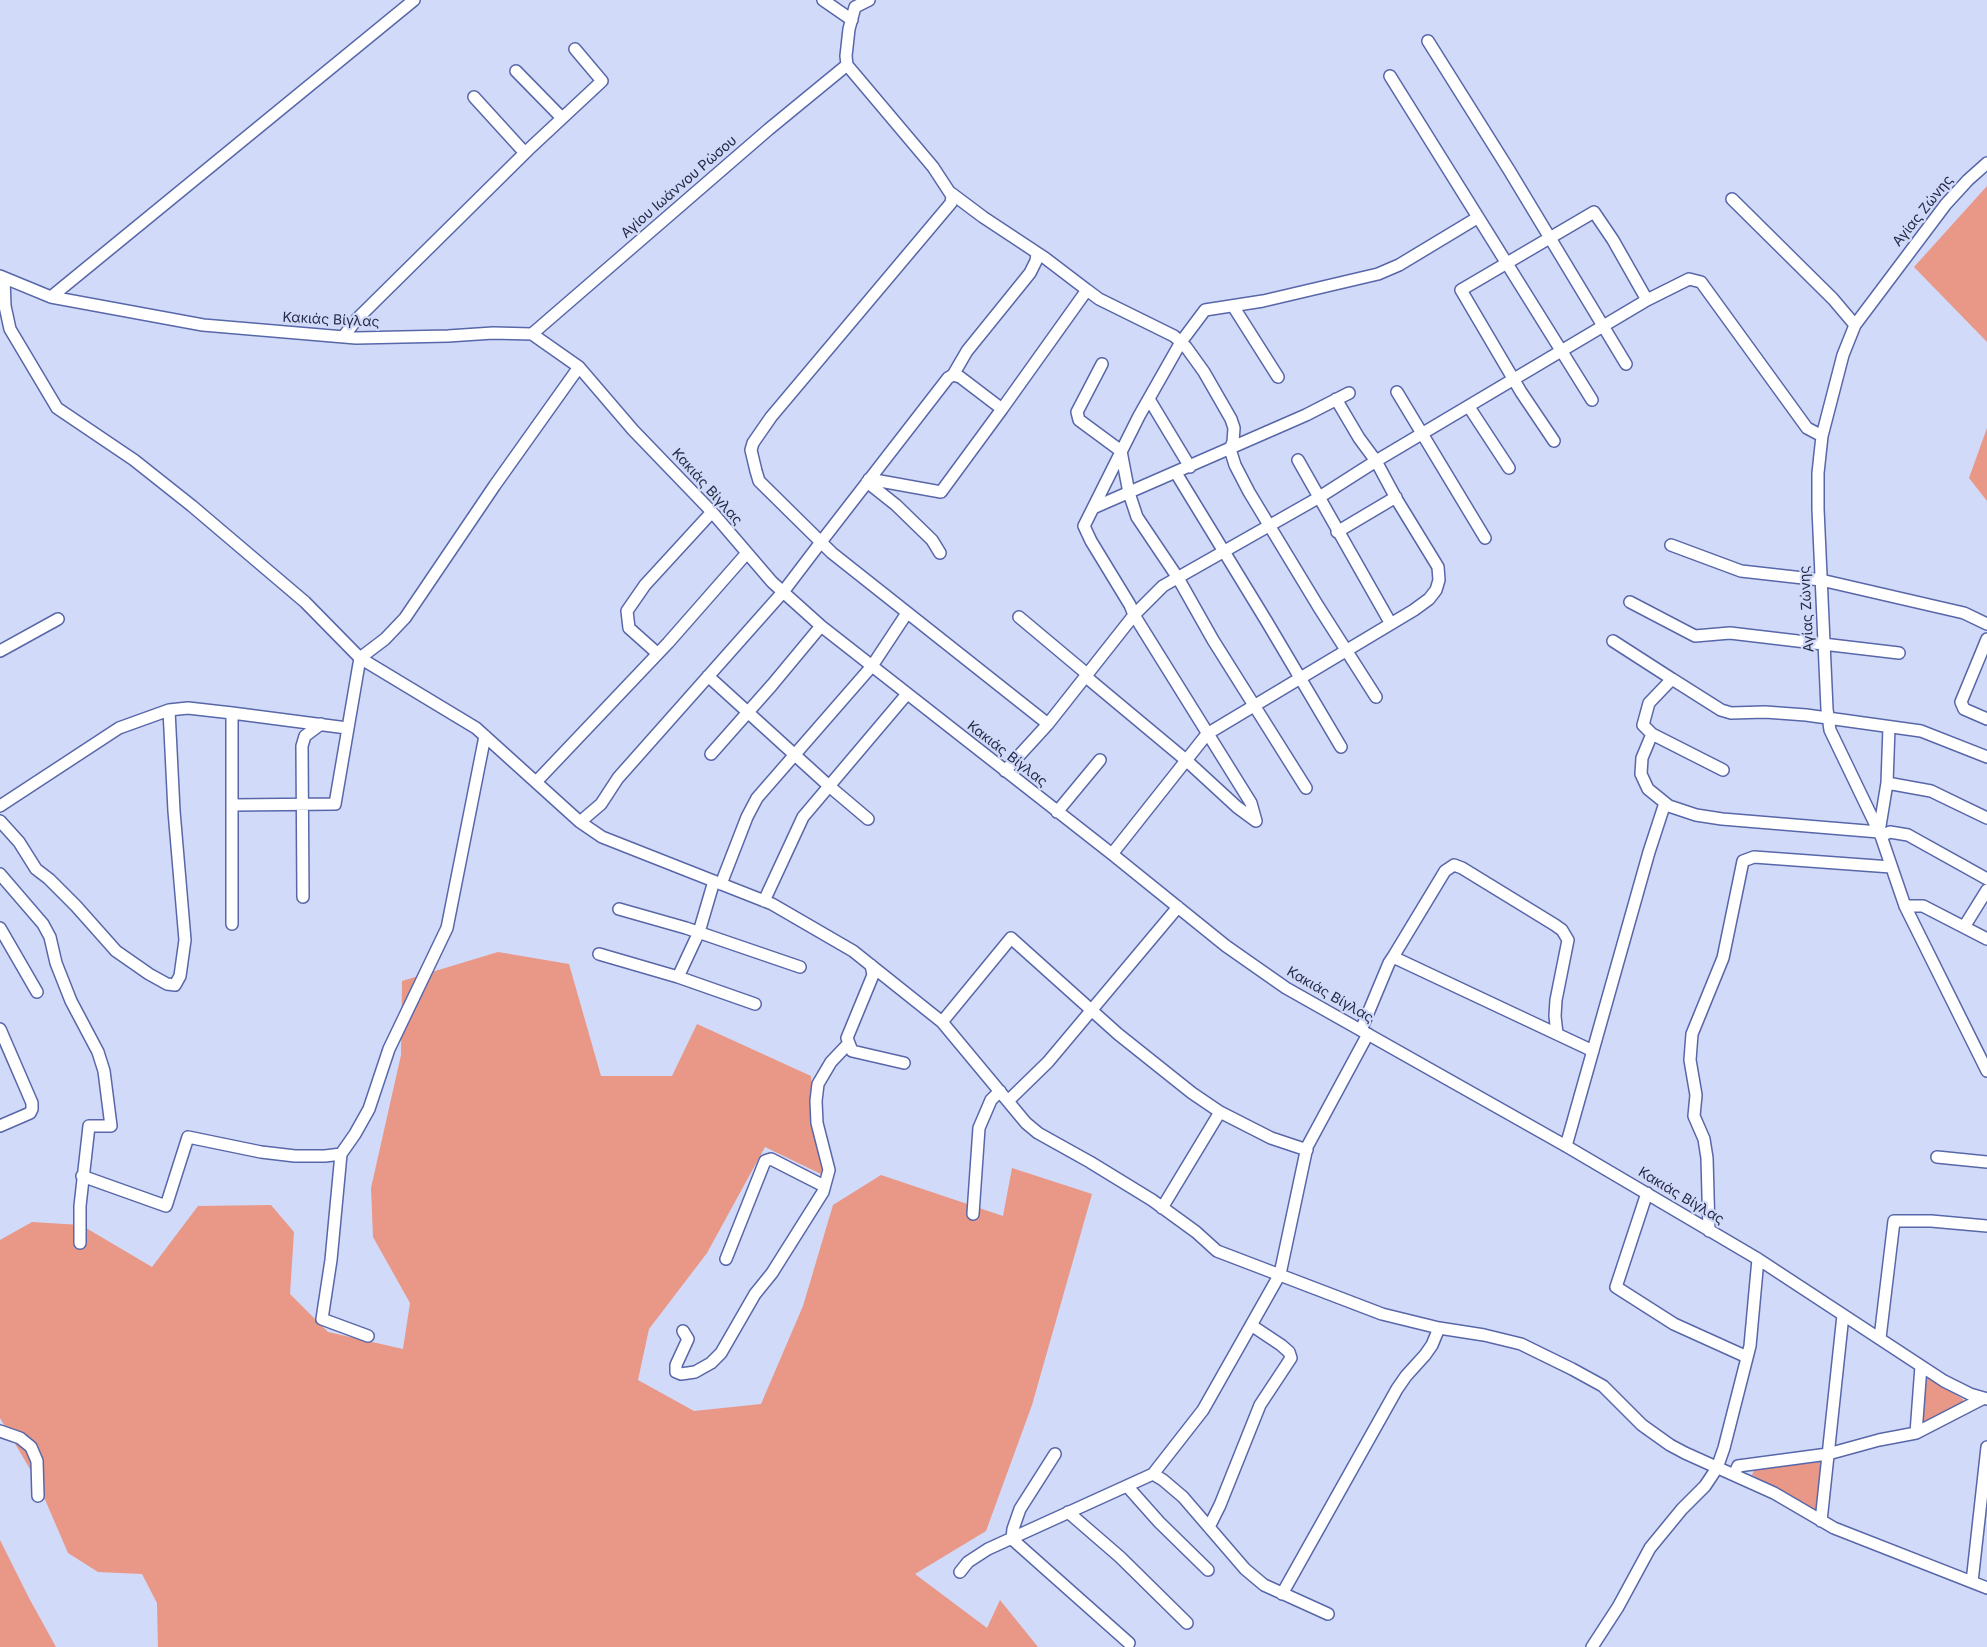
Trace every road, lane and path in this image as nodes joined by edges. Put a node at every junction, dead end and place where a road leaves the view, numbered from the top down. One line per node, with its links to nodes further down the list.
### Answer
1 (414, 0): 22 (street)
2 (823, 0): 4 (street)
3 (869, 0): 4 (street)
4 (852, 20): 7 (street)
5 (1428, 41): 17 (street)
6 (575, 49): 11 (street)
7 (848, 65): 14 (street); 27 (street, Αγίου Ιωάννου Ρώσου)
8 (516, 71): 11 (street)
9 (1390, 76): 16 (street)
10 (474, 97): 12 (street)
11 (562, 118): 12 (street)
12 (525, 153): 28 (street)
13 (1987, 163): 25 (street, Αγίας Ζώνης)
14 (951, 193): 18 (street); 63 (street)
15 (1732, 198): 25 (street)
16 (1477, 218): 19 (street); 24 (street)
17 (1550, 238): 19 (street); 23 (street); 26 (street)
18 (1037, 253): 21 (street); 34 (street)
19 (1506, 263): 30 (street); 36 (street)
20 (2, 277): 22 (street, Κακιάς Βίγλας); 86 (street)
21 (1087, 290): 29 (street); 43 (street)
22 (51, 297): 28 (street, Κακιάς Βίγλας)
23 (1647, 300): 26 (street); 45 (street)
24 (1233, 306): 29 (street); 35 (street)
25 (1855, 325): 45 (street, Αγίας Ζώνης)
26 (1604, 326): 30 (street); 32 (street)
27 (532, 334): 28 (street, Κακιάς Βίγλας); 33 (street, Κακιάς Βίγλας)
28 (343, 337)
29 (1181, 342): 39 (street); 47 (street)
30 (1561, 352): 36 (street); 41 (street)
31 (1102, 364): 48 (street)
32 (1626, 364)
33 (579, 368): 59 (street, Κακιάς Βίγλας); 86 (street)
34 (953, 375): 43 (street); 54 (street)
35 (1278, 377)
36 (1514, 380): 42 (street); 46 (street)
37 (1349, 392): 40 (street)
38 (1397, 392): 44 (street)
39 (1149, 399): 48 (street); 51 (street)
40 (1336, 399): 47 (street); 50 (street)
41 (1592, 400)
42 (1469, 406): 44 (street); 52 (street)
43 (1002, 409): 54 (street)
44 (1422, 435): 50 (street); 62 (street)
45 (1822, 436): 69 (street, Αγίας Ζώνης)
46 (1554, 441)
47 (1230, 449): 51 (street); 60 (street)
48 (1121, 451): 55 (street); 58 (street)
49 (1298, 460): 57 (street)
50 (1376, 461): 56 (street); 57 (street)
51 (1190, 467): 53 (street)
52 (1508, 468)
53 (1176, 473): 55 (street); 65 (street)
54 (868, 480): 63 (street); 67 (street)
55 (1129, 493): 58 (street); 68 (street)
56 (1396, 496): 61 (street); 76 (street)
57 (1318, 498): 60 (street); 61 (street)
58 (1093, 508): 73 (street)
59 (712, 512): 66 (street, Κακιάς Βίγλας); 84 (street)
60 (1270, 525): 65 (street); 82 (street)
61 (1337, 532): 76 (street)
62 (1485, 538)
63 (820, 542): 70 (street); 72 (street)
64 (1671, 545): 69 (street)
65 (1224, 552): 68 (street); 90 (street)
66 (747, 553): 70 (street, Κακιάς Βίγλας); 84 (street)
67 (940, 553)
68 (1178, 578): 73 (street); 94 (street)
69 (1821, 580): 77 (street); 81 (street, Αγίας Ζώνης)
70 (783, 592): 78 (street, Κακιάς Βίγλας); 89 (street)
71 (1630, 602): 81 (street)
72 (907, 613): 87 (street); 101 (street)
73 (1134, 615): 88 (street); 104 (street)
74 (1019, 618): 88 (street)
75 (58, 619): 83 (street)
76 (1390, 624): 82 (street)
77 (1987, 624)
78 (821, 626): 87 (street, Κακιάς Βίγλας); 96 (street)
79 (1987, 639): 99 (street)
80 (1613, 640): 91 (street)
81 (1824, 644): 85 (street); 98 (street, Αγίας Ζώνης)
82 (1347, 650): 90 (street); 93 (street)
83 (0, 651)
84 (657, 653): 115 (street)
85 (1899, 653)
86 (360, 658): 103 (street); 106 (street)
87 (872, 666): 92 (street, Κακιάς Βίγλας); 109 (street)
88 (1086, 675): 101 (street); 112 (street)
89 (708, 676): 96 (street); 127 (street)
90 (1300, 678): 94 (street); 107 (street)
91 (1672, 680): 98 (street); 105 (street)
92 (907, 694): 114 (street, Κακιάς Βίγλας); 117 (street)
93 (1376, 697)
94 (1254, 706): 104 (street); 118 (street)
95 (169, 710): 97 (street); 122 (street); 126 (street)
96 (749, 712): 108 (street); 109 (street)
97 (232, 713): 100 (street); 121 (street)
98 (1828, 718): 102 (street); 128 (street, Αγίας Ζώνης)
99 (1987, 718)
100 (321, 724): 103 (street); 120 (street)
101 (1048, 724): 114 (street)
102 (1889, 727): 110 (street); 116 (street)
103 (347, 728): 120 (street)
104 (1207, 734): 112 (street); 112 (street)
105 (1652, 734): 113 (street); 119 (street)
106 (485, 736): 115 (street); 167 (street)
107 (1341, 747)
108 (711, 754)
109 (795, 756): 117 (street); 133 (street)
110 (1987, 758)
111 (1100, 760): 123 (street)
112 (1187, 761): 129 (street)
113 (1723, 770)
114 (1004, 771): 123 (street, Κακιάς Βίγλας)
115 (536, 782): 127 (street)
116 (1886, 783): 124 (street); 128 (street)
117 (828, 786): 125 (street); 136 (street)
118 (1306, 788)
119 (1664, 803): 128 (street); 158 (street)
120 (302, 804): 121 (street); 135 (street)
121 (232, 805): 140 (street)
122 (0, 806)
123 (1057, 812): 129 (street, Κακιάς Βίγλας)
124 (1987, 818)
125 (868, 820)
126 (0, 821)
127 (580, 822): 133 (street)
128 (1880, 834): 130 (street, Αγίας Ζώνης); 132 (street)
129 (1112, 854): 138 (street, Κακιάς Βίγλας)
130 (1891, 867): 137 (street, Αγίας Ζώνης); 176 (street)
131 (0, 874): 170 (street)
132 (1987, 879)
133 (717, 883): 136 (street); 143 (street)
134 (1987, 890): 141 (street)
135 (303, 897)
136 (764, 901): 147 (street)
137 (1905, 906): 141 (street); 160 (street, Αγίας Ζώνης)
138 (1178, 908): 152 (street); 155 (street, Κακιάς Βίγλας)
139 (619, 909): 143 (street)
140 (232, 924)
141 (1964, 927): 144 (street)
142 (0, 928): 150 (street)
143 (699, 932): 148 (street); 149 (street)
144 (1987, 939)
145 (599, 954): 149 (street)
146 (1393, 957): 155 (street); 156 (street); 156 (street)
147 (871, 965): 153 (street); 157 (street)
148 (800, 966)
149 (678, 978): 151 (street)
150 (37, 992)
151 (755, 1004)
152 (1092, 1011): 153 (street); 162 (street); 163 (street)
153 (942, 1022): 161 (street)
154 (0, 1029): 164 (street)
155 (1364, 1032): 165 (street, Κακιάς Βίγλας); 166 (street)
156 (1557, 1034): 158 (street)
157 (849, 1042): 159 (street); 171 (street)
158 (1592, 1051): 165 (street)
159 (904, 1063)
160 (1987, 1071)
161 (1000, 1091): 162 (street); 174 (street)
162 (1008, 1101): 173 (street)
163 (1220, 1112): 166 (street); 173 (street)
164 (0, 1126)
165 (1566, 1146): 172 (street, Κακιάς Βίγλας)
166 (1307, 1150): 180 (street)
167 (341, 1154): 170 (street); 185 (street)
168 (1937, 1157): 169 (street)
169 (1987, 1162)
170 (82, 1176): 177 (street)
171 (824, 1186): 178 (street); 184 (street)
172 (1647, 1193): 176 (street, Κακιάς Βίγλας); 187 (street)
173 (1162, 1208): 180 (street)
174 (973, 1214)
175 (1987, 1226): 186 (street)
176 (1709, 1231): 179 (street, Κακιάς Βίγλας)
177 (80, 1243)
178 (726, 1259)
179 (1758, 1259): 181 (street, Κακιάς Βίγλας); 187 (street)
180 (1280, 1274): 182 (street); 183 (street)
181 (1843, 1315): 186 (street, Κακιάς Βίγλας); 194 (street)
182 (1251, 1325): 197 (street); 202 (street)
183 (1439, 1328): 195 (street); 208 (street)
184 (683, 1332)
185 (368, 1336)
186 (1880, 1338): 188 (street, Κακιάς Βίγλας)
187 (1748, 1357): 195 (street)
188 (1921, 1366): 189 (street, Κακιάς Βίγλας); 191 (street)
189 (1986, 1399): 191 (street)
190 (0, 1431): 199 (street)
191 (1916, 1433): 194 (street)
192 (1987, 1447): 206 (street)
193 (1055, 1454): 203 (street)
194 (1828, 1454): 196 (street); 201 (street)
195 (1719, 1463): 196 (street); 212 (street)
196 (1736, 1471): 201 (street)
197 (1153, 1474): 198 (street); 202 (street)
198 (1127, 1486): 200 (street); 204 (street)
199 (38, 1496)
200 (1068, 1512): 203 (street); 210 (street)
201 (1821, 1521): 206 (street)
202 (1209, 1527): 208 (street)
203 (1012, 1539): 205 (street); 211 (street)
204 (1208, 1570)
205 (960, 1572)
206 (1972, 1582): 207 (street)
207 (1987, 1588)
208 (1282, 1594): 209 (street)
209 (1328, 1614)
210 (1187, 1623)
211 (1129, 1643)
212 (1592, 1647)

